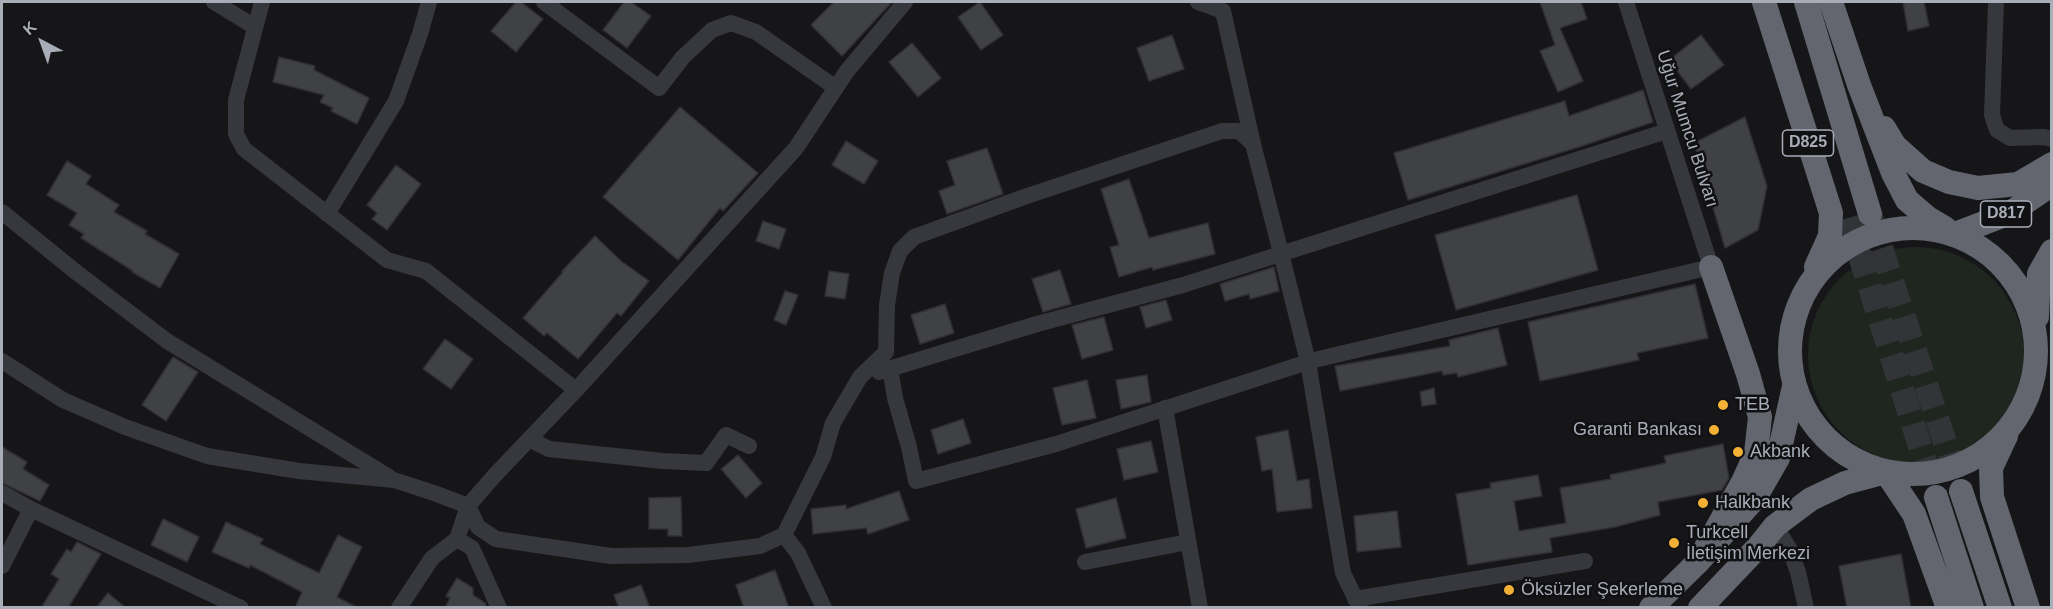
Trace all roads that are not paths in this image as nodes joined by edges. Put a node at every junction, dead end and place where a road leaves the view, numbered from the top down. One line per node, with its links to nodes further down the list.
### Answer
1 (214, 2): 13 (street)
2 (262, 2): 13 (street)
3 (429, 2): 22 (street)
4 (544, 2): 15 (street)
5 (905, 2): 15 (street)
6 (1198, 2): 18 (street)
7 (1626, 2): 16 (street, Uğur Mumcu Bulvarı)
8 (1764, 2): 27 (highway, D825)
9 (1779, 2): 10 (highway)
10 (1806, 2)
11 (1831, 2): 14 (highway)
12 (1996, 2): 17 (street)
13 (255, 27): 22 (street)
14 (1859, 85): 19 (highway); 23 (highway)
15 (836, 88): 34 (street)
16 (1667, 131): 25 (street); 26 (street, Uğur Mumcu Bulvarı)
17 (2052, 139)
18 (1252, 144): 25 (street); 32 (street)
19 (2052, 164)
20 (2052, 184): 23 (highway, D817)
21 (2, 212): 40 (street)
22 (327, 214): 34 (street)
23 (1955, 234): 27 (highway); 28 (highway)
24 (2052, 251): 28 (highway)
25 (1281, 253): 30 (street); 31 (street)
26 (1711, 267): 30 (street); 52 (highway)
27 (1809, 283): 33 (highway, D825)
28 (2037, 338): 36 (highway)
29 (2, 360): 40 (street)
30 (1308, 362): 35 (street); 54 (street)
31 (890, 368): 32 (street); 35 (street)
32 (860, 377): 47 (street)
33 (1794, 386): 39 (highway); 52 (highway, D825)
34 (576, 390): 37 (street)
35 (1165, 408): 49 (street)
36 (2009, 429): 39 (highway); 66 (highway)
37 (529, 439): 38 (street); 44 (street)
38 (749, 446)
39 (1886, 472): 46 (highway); 63 (highway)
40 (394, 480): 44 (street)
41 (1961, 491): 65 (highway)
42 (2, 493): 45 (street)
43 (1936, 496): 64 (highway)
44 (468, 506): 47 (street); 48 (street)
45 (31, 509): 53 (street); 55 (street)
46 (1775, 526): 61 (highway); 62 (street)
47 (784, 535): 58 (street)
48 (457, 539): 56 (street); 57 (street)
49 (1188, 542): 51 (street); 59 (street)
50 (1585, 561): 54 (street)
51 (1085, 562)
52 (1698, 562): 60 (highway, D825)
53 (2, 566)
54 (1358, 603)
55 (241, 608)
56 (399, 608)
57 (499, 608)
58 (824, 608)
59 (1200, 608)
60 (1651, 608)
61 (1700, 608)
62 (1806, 608)
63 (1948, 608)
64 (1972, 608)
65 (2000, 608)
66 (2028, 608)

